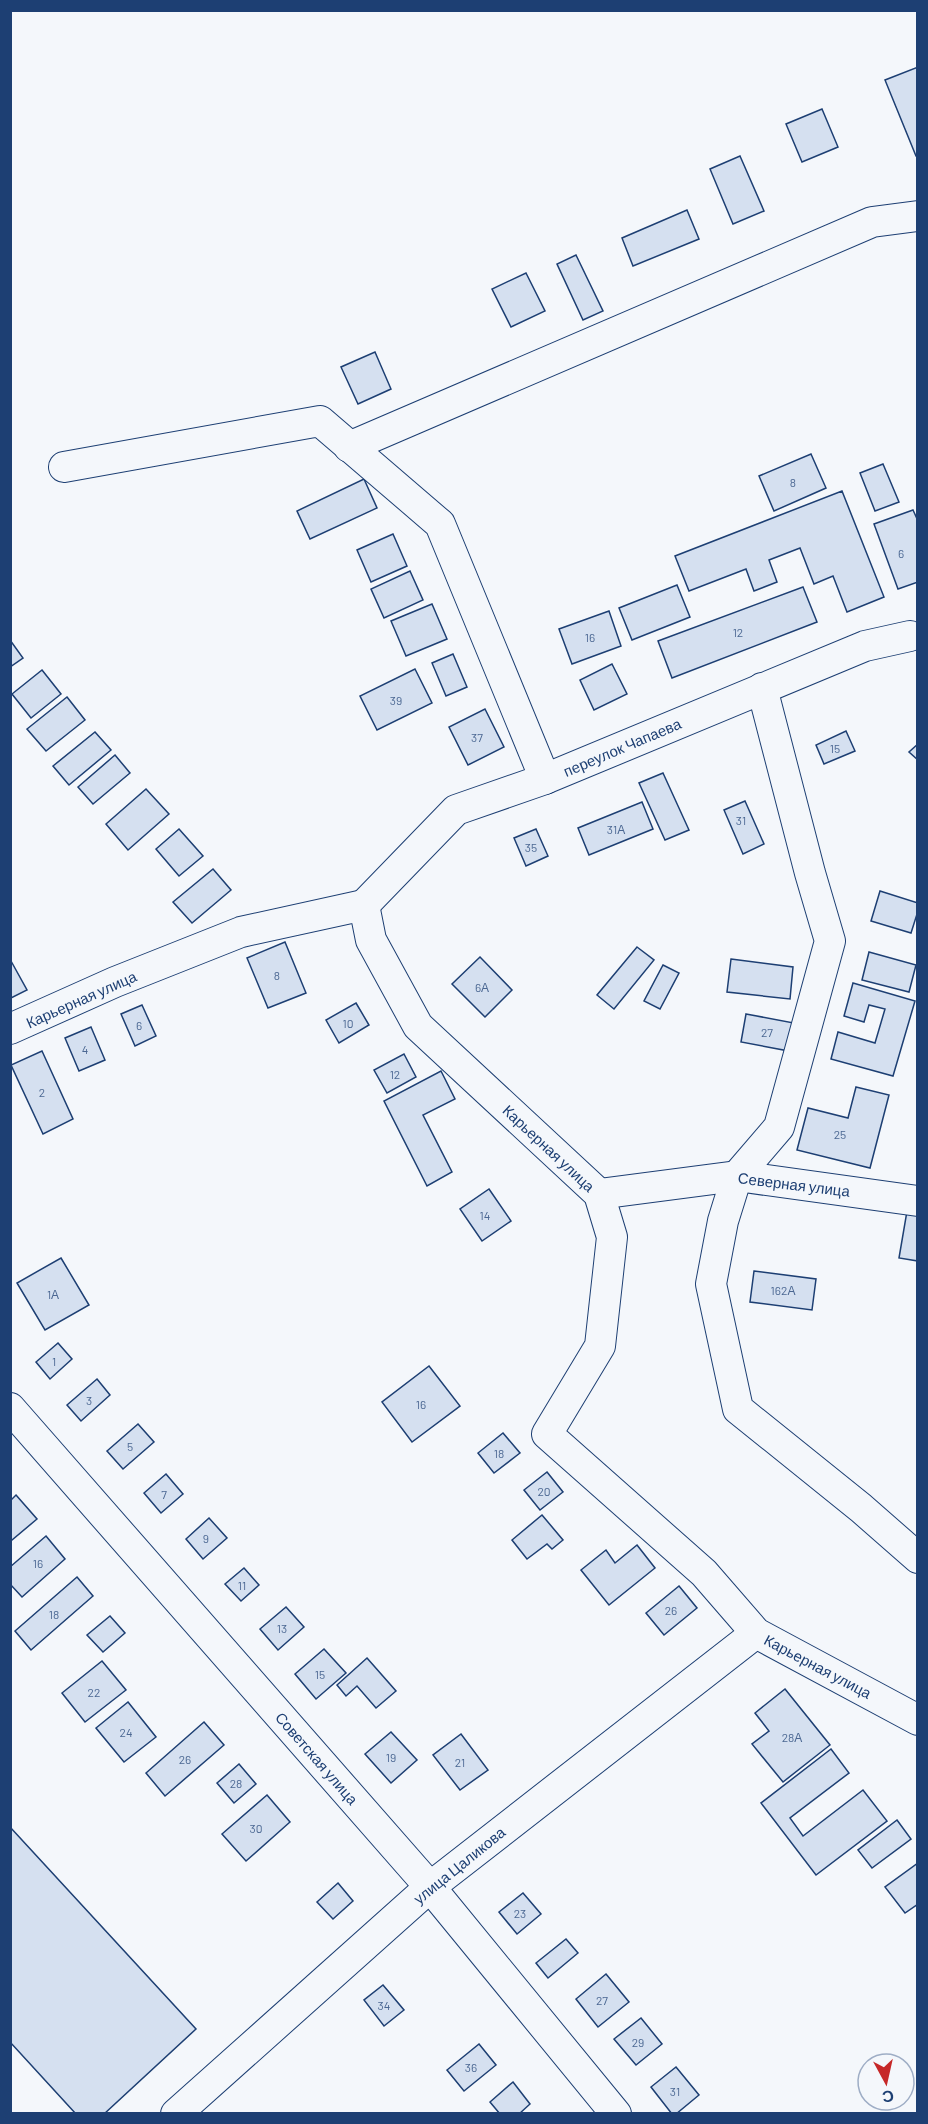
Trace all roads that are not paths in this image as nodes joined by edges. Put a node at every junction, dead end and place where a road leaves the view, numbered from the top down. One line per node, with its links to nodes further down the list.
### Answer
1 (918, 216): 2 (street)
2 (349, 447): 3 (street); 6 (street)
3 (64, 467)
4 (915, 639): 5 (street, переулок Чапаева)
5 (762, 688): 6 (street, переулок Чапаева); 9 (street)
6 (545, 779): 7 (street, переулок Чапаева)
7 (364, 905): 8 (street, Карьерная улица); 10 (street, Карьерная улица)
8 (10, 1029)
9 (737, 1176): 10 (street, Северная улица); 11 (street, Северная улица); 13 (street)
10 (598, 1194): 14 (street, Карьерная улица)
11 (918, 1201)
12 (10, 1408): 16 (street, Советская улица)
13 (918, 1558)
14 (756, 1633): 15 (street, Карьерная улица); 16 (street, улица Цаликова)
15 (918, 1719)
16 (430, 1887): 17 (street, улица Цаликова); 18 (street, Советская улица)
17 (176, 2114)
18 (616, 2114)

